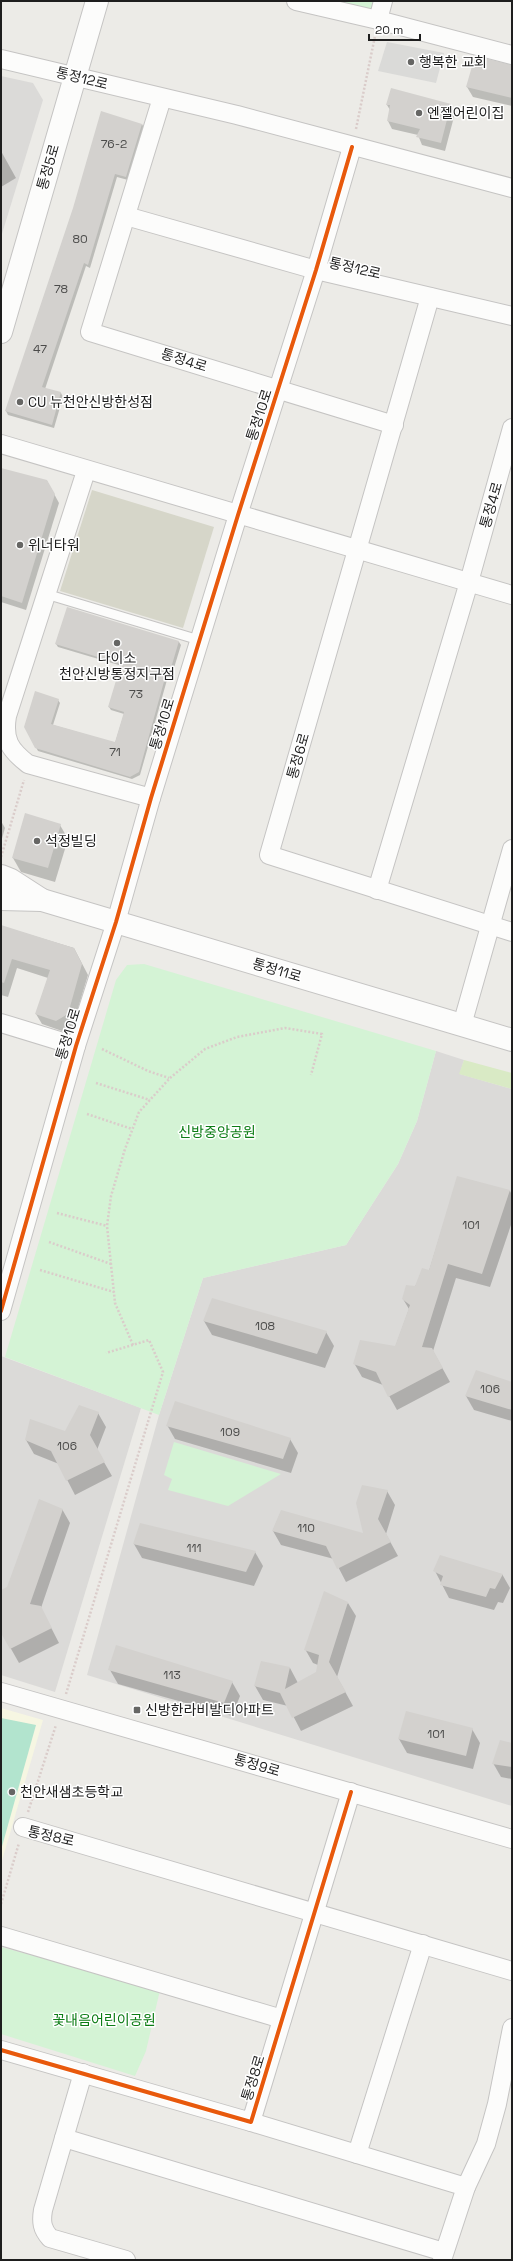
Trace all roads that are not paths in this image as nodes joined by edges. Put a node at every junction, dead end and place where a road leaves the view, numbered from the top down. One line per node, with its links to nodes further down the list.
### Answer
1 (96, 1): 7 (street, 통정5로)
2 (296, 1): 4 (street)
3 (383, 1): 4 (street)
4 (378, 20): 5 (street)
5 (512, 55)
6 (1, 59): 7 (street, 통정12로)
7 (74, 76): 8 (street, 통정12로); 15 (street, 통정5로)
8 (162, 98): 9 (street, 통정12로); 11 (street)
9 (352, 147): 10 (street, 통정12로); 12 (street, 통정10로)
10 (512, 188)
11 (126, 216): 12 (street, 통정12로); 16 (street, 통정4로)
12 (316, 270): 13 (street, 통정12로); 16 (street, 통정10로)
13 (430, 297): 14 (street, 통정12로); 17 (street)
14 (512, 316)
15 (1, 332)
16 (279, 389): 17 (street, 통정4로); 21 (street, 통정10로)
17 (394, 425): 22 (street)
18 (512, 428): 23 (street, 통정4로)
19 (1, 444): 20 (street)
20 (86, 471): 21 (street); 24 (street)
21 (238, 515): 22 (street); 26 (street, 통정10로)
22 (358, 549): 23 (street); 30 (street, 통정6로)
23 (469, 582): 25 (street); 30 (street)
24 (46, 594): 26 (lane); 27 (street)
25 (512, 595)
26 (199, 640): 27 (street, 통정10로)
27 (151, 798): 33 (street, 통정10로)
28 (512, 850): 34 (street)
29 (1, 876): 32 (street)
30 (377, 890): 34 (street, 통정6로)
31 (1, 899): 32 (street)
32 (42, 900): 33 (street, 통정11로)
33 (116, 922): 37 (street, 통정11로); 39 (street, 통정10로)
34 (490, 926): 35 (street, 통정6로); 37 (street)
35 (512, 932)
36 (1, 1023): 39 (street, 통정10로)
37 (462, 1025): 38 (street, 통정11로)
38 (512, 1040)
39 (76, 1046): 40 (street, 통정10로)
40 (1, 1311)
41 (1, 1692): 42 (street, 통정9로)
42 (352, 1792): 44 (street, 통정9로); 45 (street, 통정8로)
43 (24, 1827): 45 (street, 통정8로)
44 (512, 1839)
45 (315, 1912): 47 (street, 통정8로); 49 (street, 통정8로)
46 (1, 1936): 49 (street)
47 (422, 1944): 48 (street, 통정8로); 55 (street)
48 (512, 1971)
49 (282, 2019): 53 (street, 통정8로)
50 (512, 2028): 56 (street)
51 (1, 2050): 52 (street, 통정8로)
52 (83, 2074): 53 (street, 통정8로); 54 (street)
53 (251, 2122): 55 (street, 통정8로)
54 (64, 2138): 57 (street); 58 (street)
55 (357, 2154): 56 (street, 통정8로)
56 (466, 2187): 57 (street)
57 (443, 2256)
58 (126, 2260)

